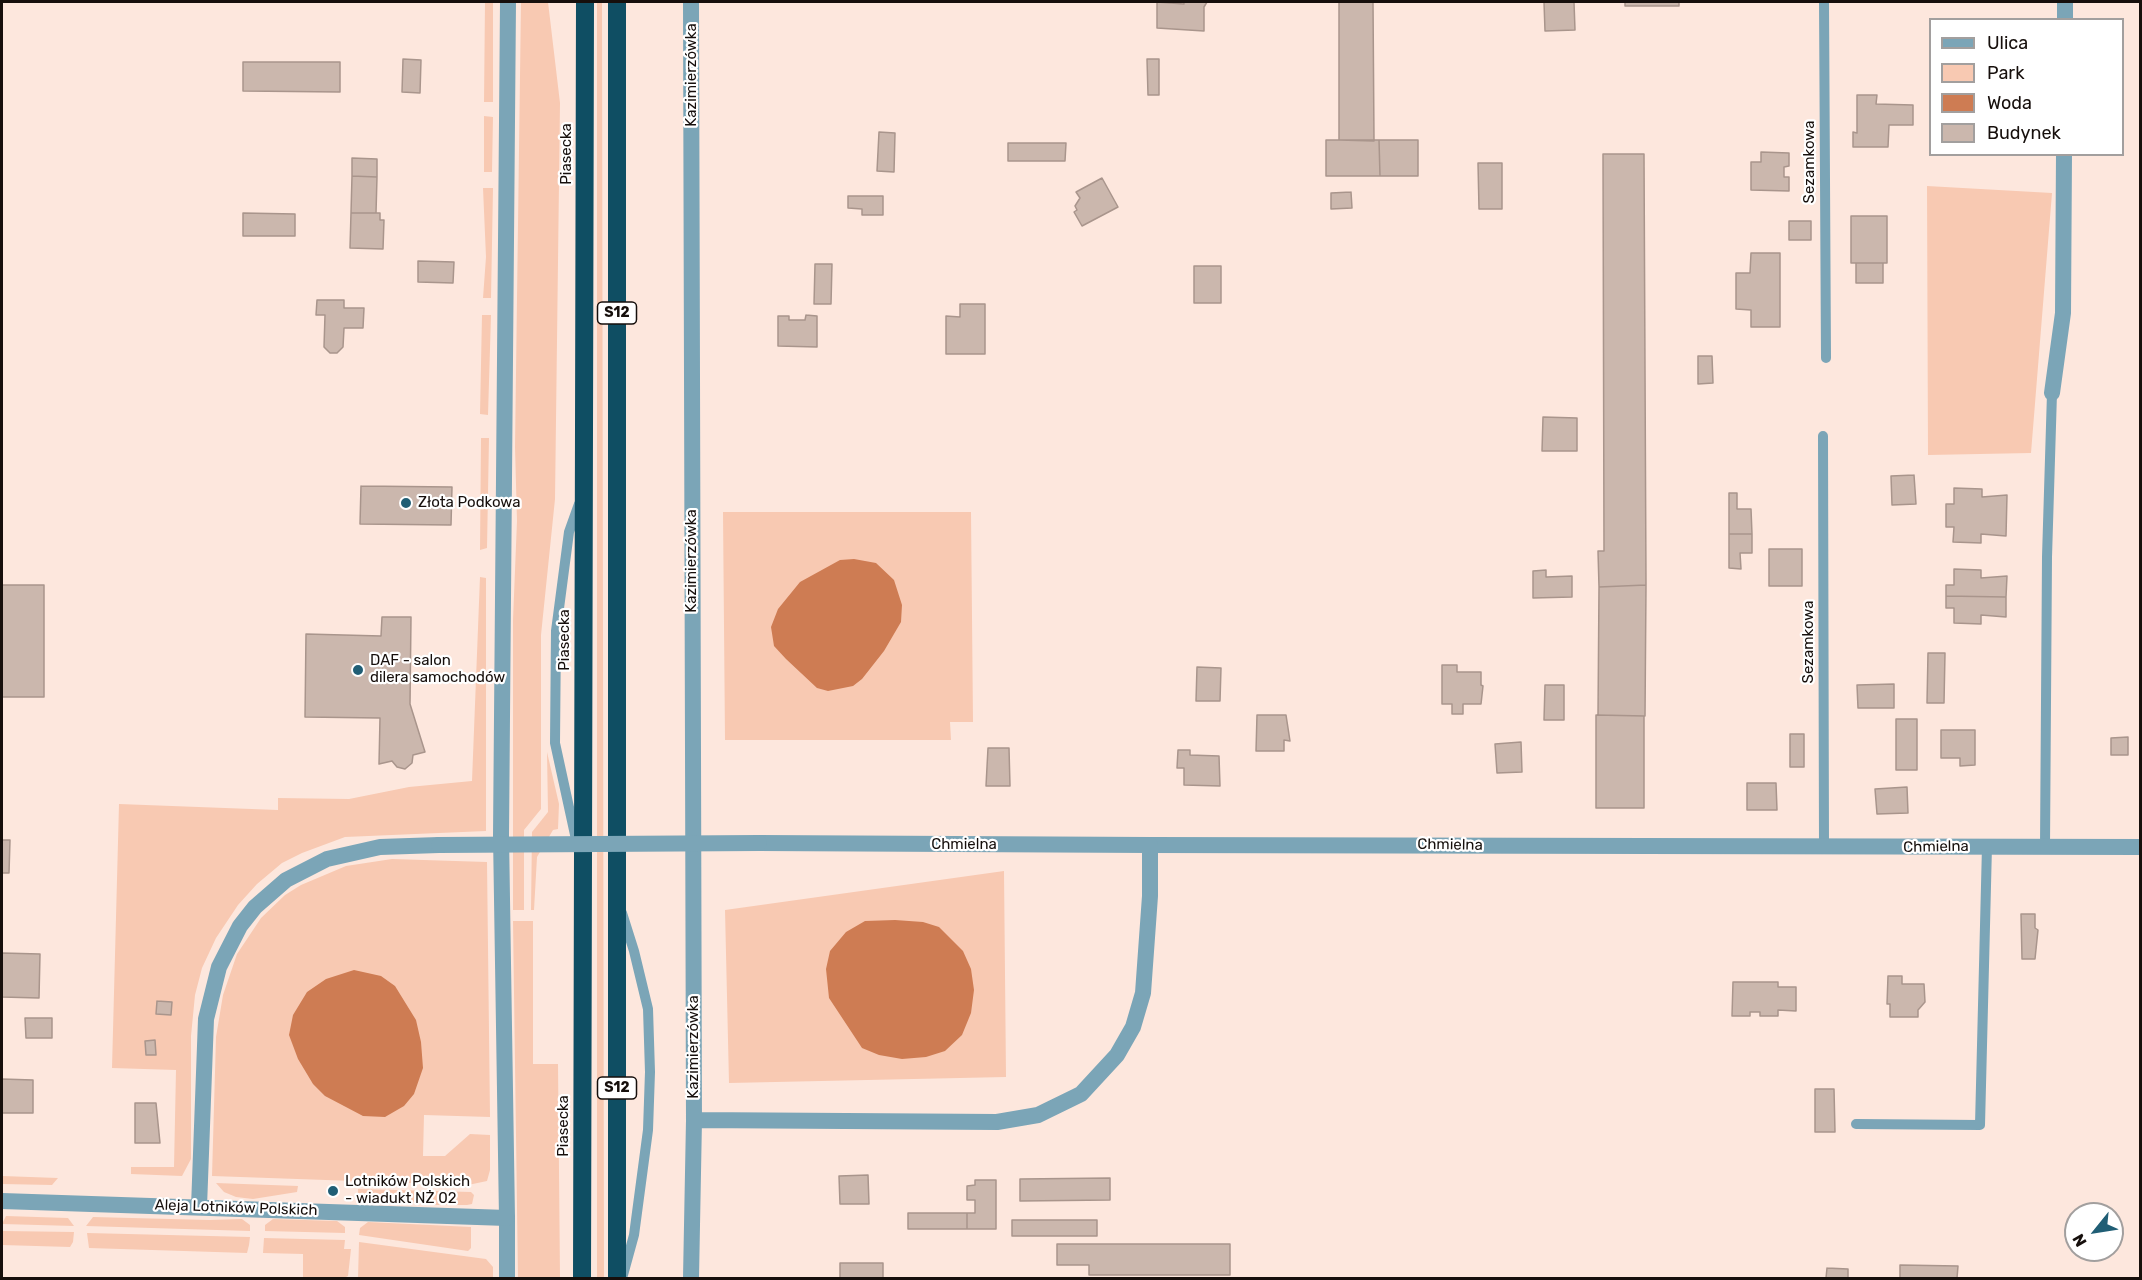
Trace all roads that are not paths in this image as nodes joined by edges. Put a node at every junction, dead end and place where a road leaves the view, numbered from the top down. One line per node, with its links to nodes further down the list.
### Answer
1 (508, 2): 24 (street)
2 (585, 2): 12 (highway, Piasecka / S12)
3 (617, 2): 19 (highway, S12)
4 (691, 2): 20 (street, Kazimierzówka)
5 (1824, 2): 9 (lane, Sezamkowa)
6 (2065, 2): 7 (street)
7 (2065, 18)
8 (2064, 156): 10 (street)
9 (1826, 358)
10 (2052, 393): 15 (lane)
11 (1823, 436): 16 (lane, Sezamkowa)
12 (583, 493): 18 (highway, Piasecka / S12); 18 (lane)
13 (1150, 845): 16 (street, Chmielna); 20 (street); 23 (street, Chmielna, bridge)
14 (1987, 846): 15 (street, Chmielna); 16 (street, Chmielna); 21 (lane)
15 (2045, 846): 17 (street, Chmielna)
16 (1824, 848)
17 (2140, 848)
18 (582, 867): 26 (highway, Piasecka / S12)
19 (617, 897): 27 (highway, S12); 28 (lane)
20 (694, 1120): 29 (street, Kazimierzówka)
21 (1856, 1124)
22 (2, 1201): 23 (street, Aleja Lotników Polskich)
23 (199, 1207): 24 (street, Aleja Lotników Polskich)
24 (507, 1218): 25 (street)
25 (507, 1278)
26 (582, 1278)
27 (617, 1278)
28 (622, 1278)
29 (691, 1278)

